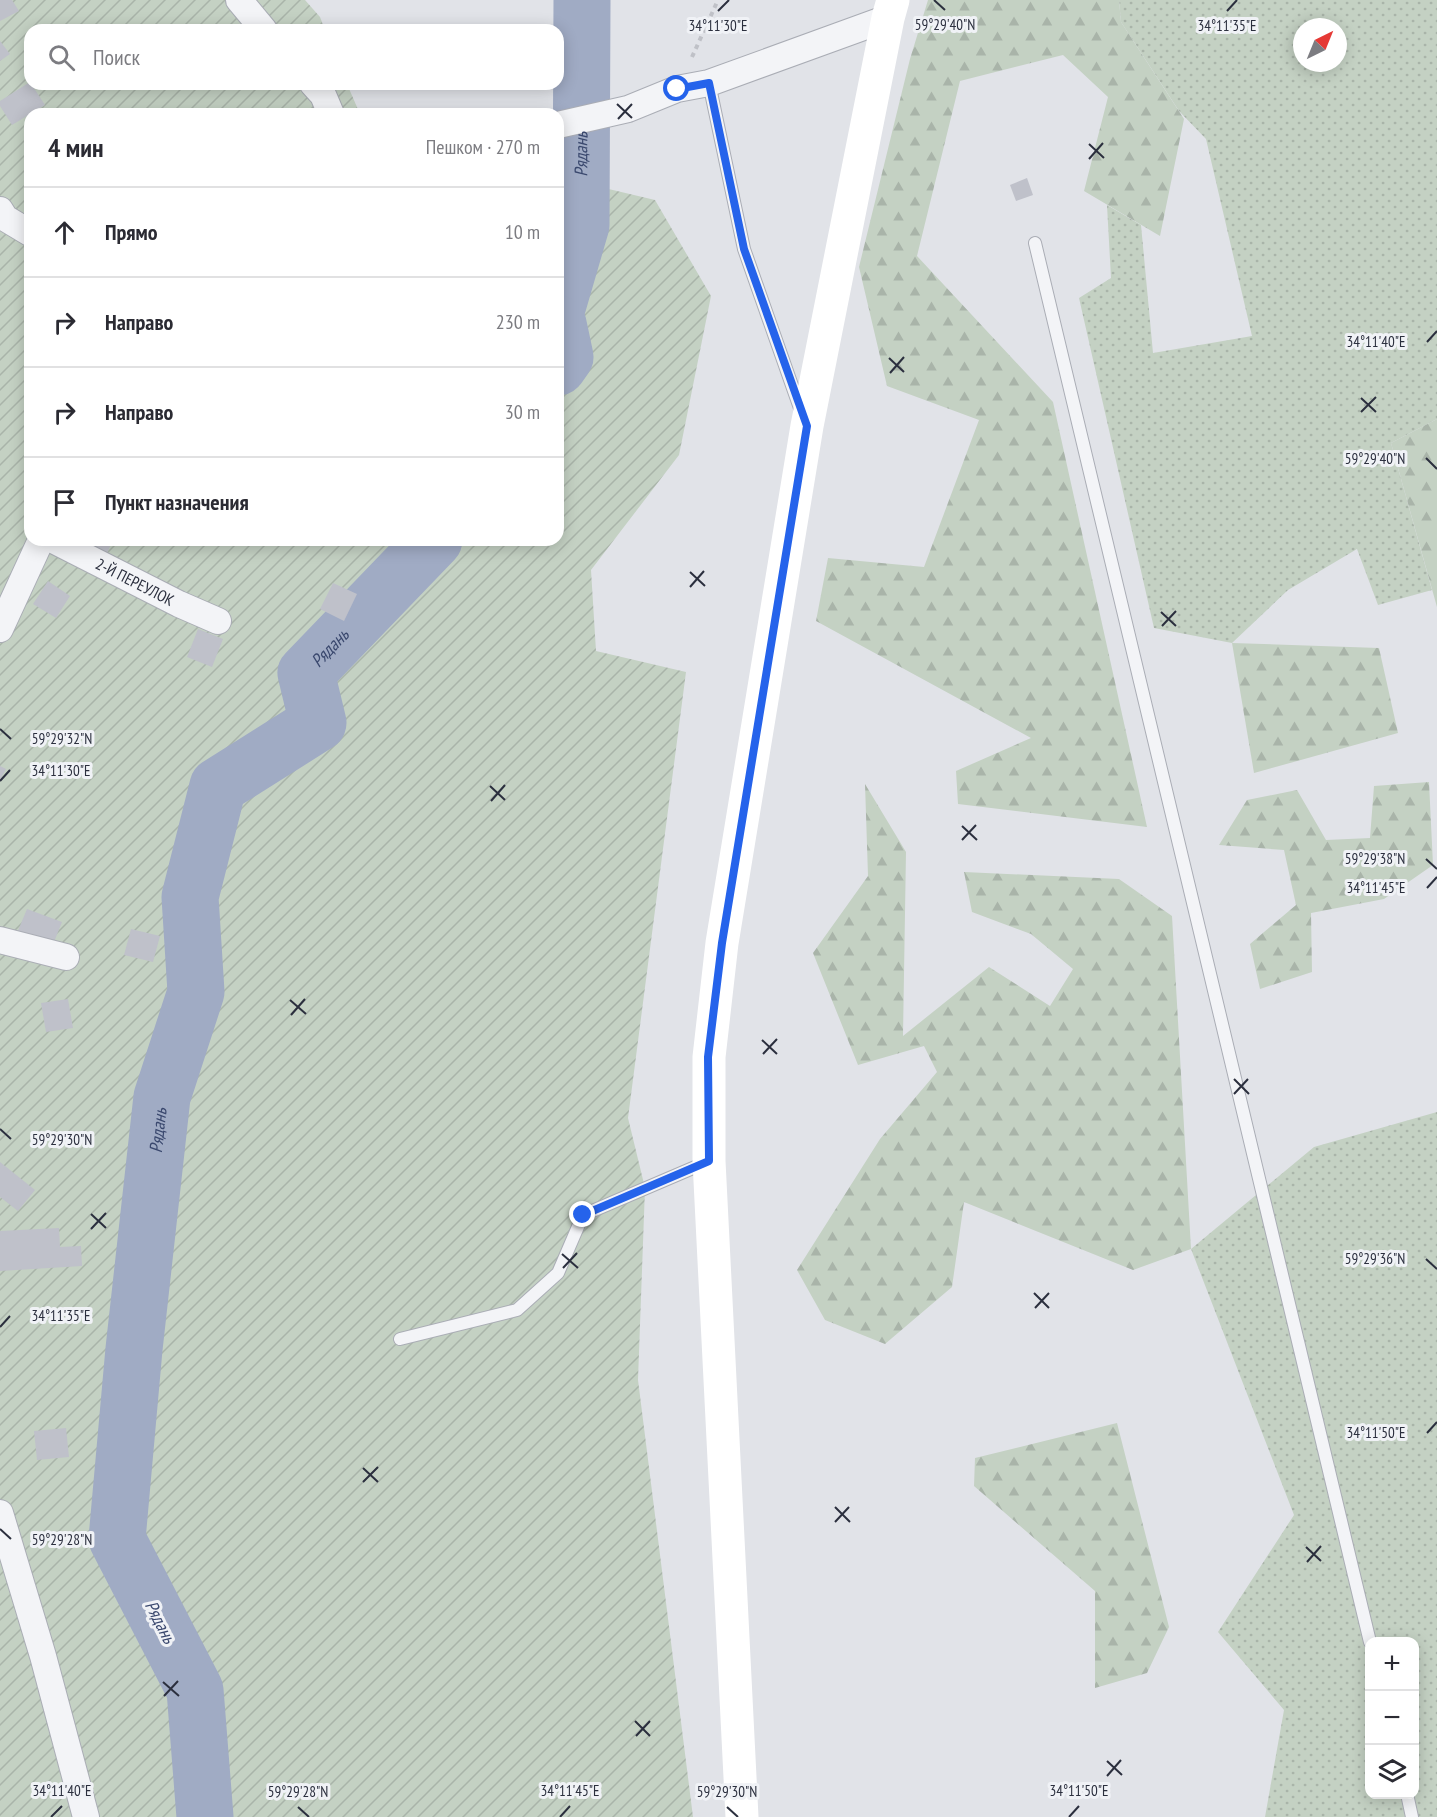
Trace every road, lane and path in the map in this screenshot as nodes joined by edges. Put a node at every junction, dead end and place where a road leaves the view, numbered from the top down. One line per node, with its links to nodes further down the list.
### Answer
1 (239, 0): 4 (street)
2 (718, 0): 6 (path)
3 (891, 9): 5 (street); 13 (street)
4 (259, 24)
5 (709, 83): 6 (street); 13 (lane)
6 (677, 89): 9 (street)
7 (318, 90): 8 (street)
8 (328, 108)
9 (564, 124)
10 (0, 210): 11 (street)
11 (24, 229)
12 (1035, 243): 23 (lane)
13 (807, 426): 20 (street)
14 (38, 546): 17 (street)
15 (65, 546): 16 (street, 2-Й ПЕРЕУЛОК)
16 (218, 621)
17 (0, 629)
18 (0, 940): 19 (street)
19 (66, 957)
20 (709, 1161): 21 (lane); 26 (street)
21 (400, 1339)
22 (0, 1513): 25 (street)
23 (1369, 1637)
24 (1408, 1799): 27 (lane)
25 (86, 1817)
26 (742, 1817)
27 (1412, 1817)

